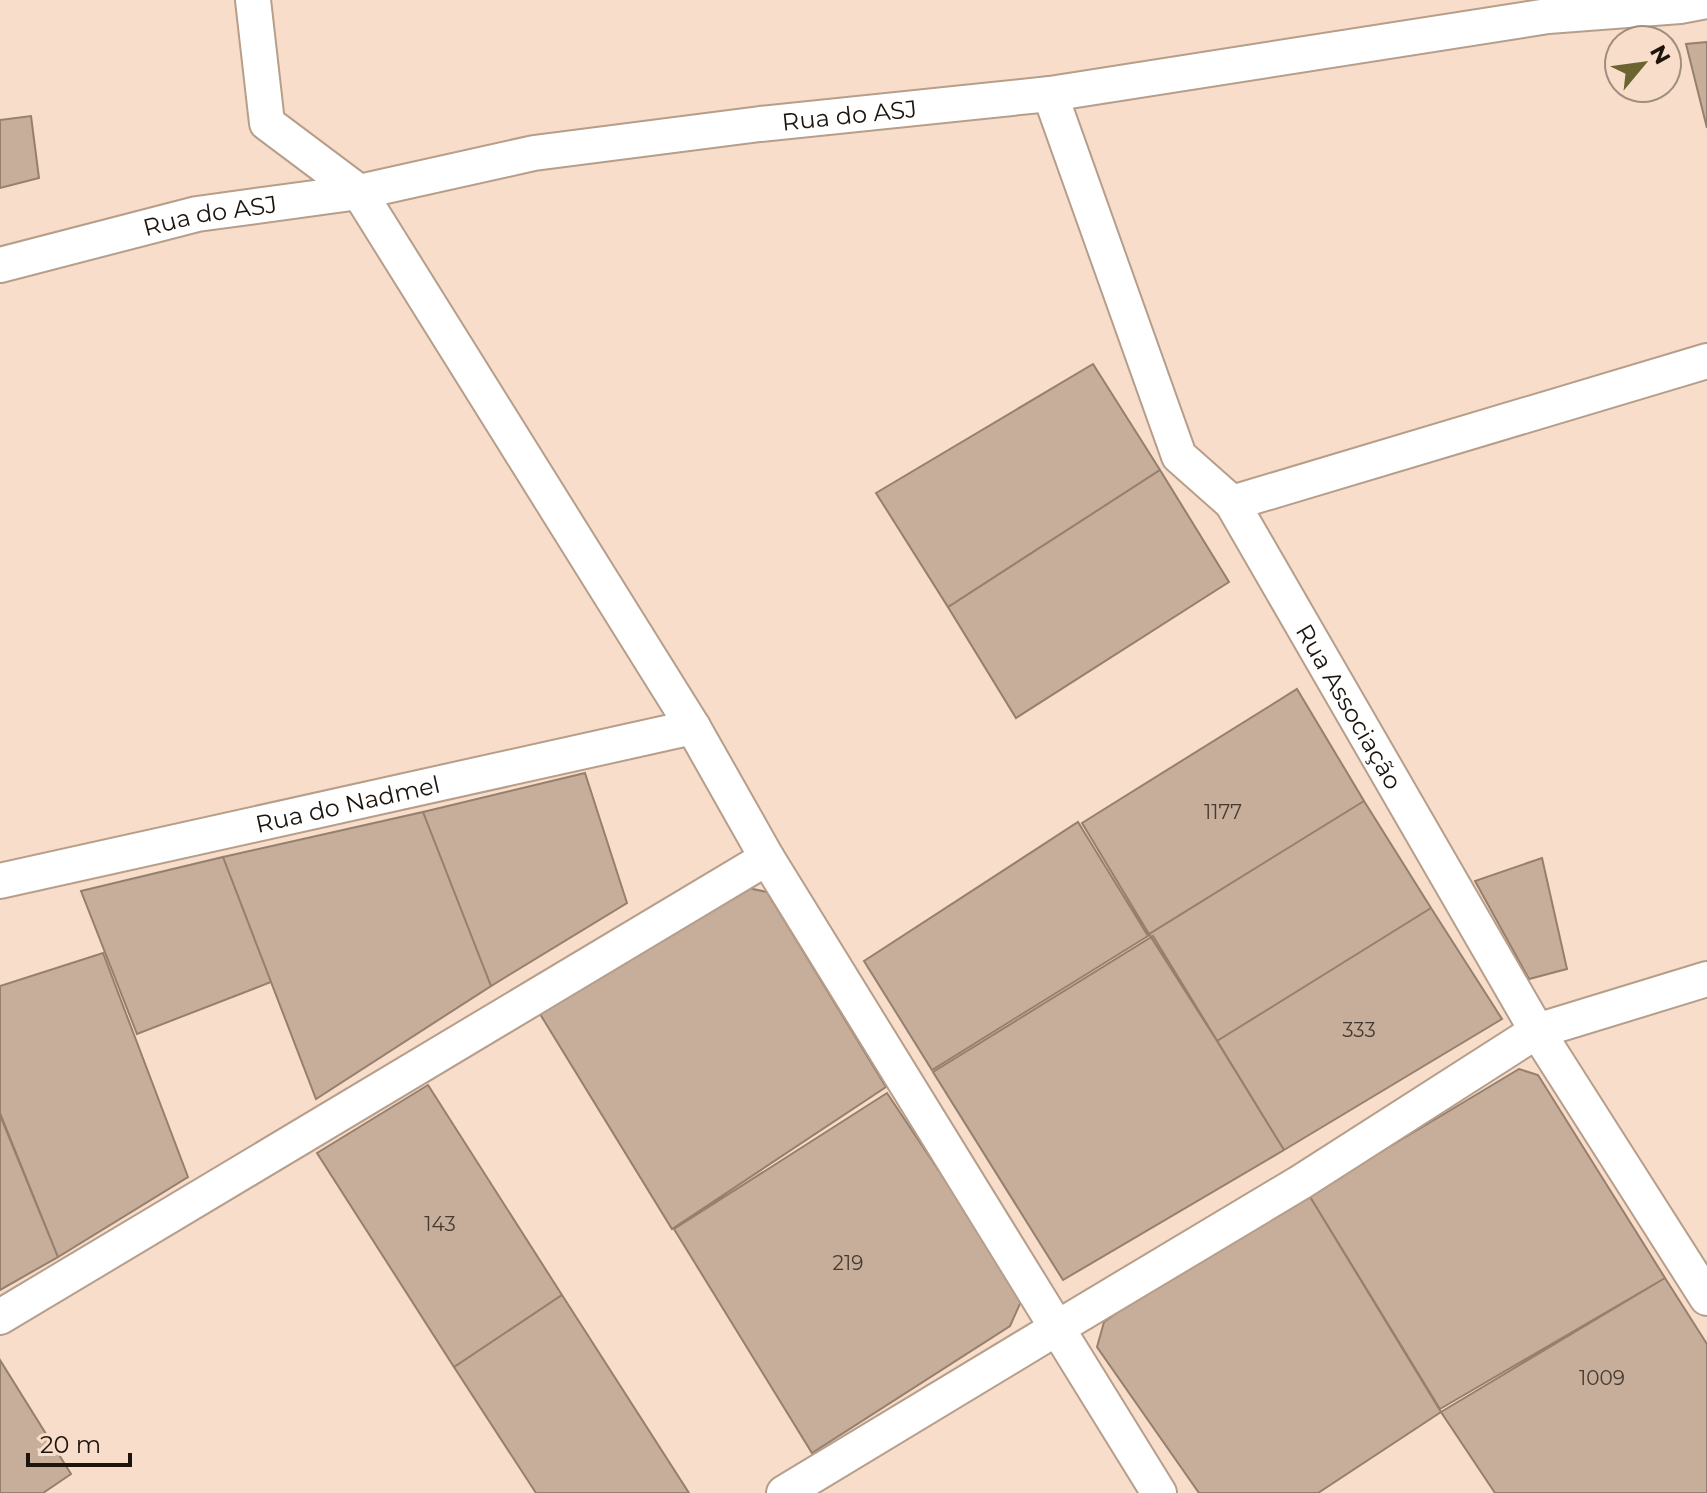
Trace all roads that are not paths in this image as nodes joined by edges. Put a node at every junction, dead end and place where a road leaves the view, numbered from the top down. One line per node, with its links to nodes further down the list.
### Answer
1 (253, 0): 4 (street)
2 (1707, 1): 3 (street, Rua do ASJ)
3 (1050, 94): 4 (street, Rua do ASJ); 7 (street, Rua Associação)
4 (359, 192): 5 (street, Rua do ASJ); 8 (street)
5 (0, 265)
6 (1707, 361): 7 (street)
7 (1232, 503): 12 (street, Rua Associação)
8 (693, 727): 9 (street); 10 (street, Rua do Nadmel)
9 (767, 858): 14 (street); 15 (street)
10 (0, 881)
11 (1707, 979): 12 (street)
12 (1537, 1031): 13 (street, Rua Associação); 15 (street)
13 (1707, 1298)
14 (0, 1317)
15 (1057, 1328): 16 (street); 17 (street)
16 (784, 1493)
17 (1159, 1493)

